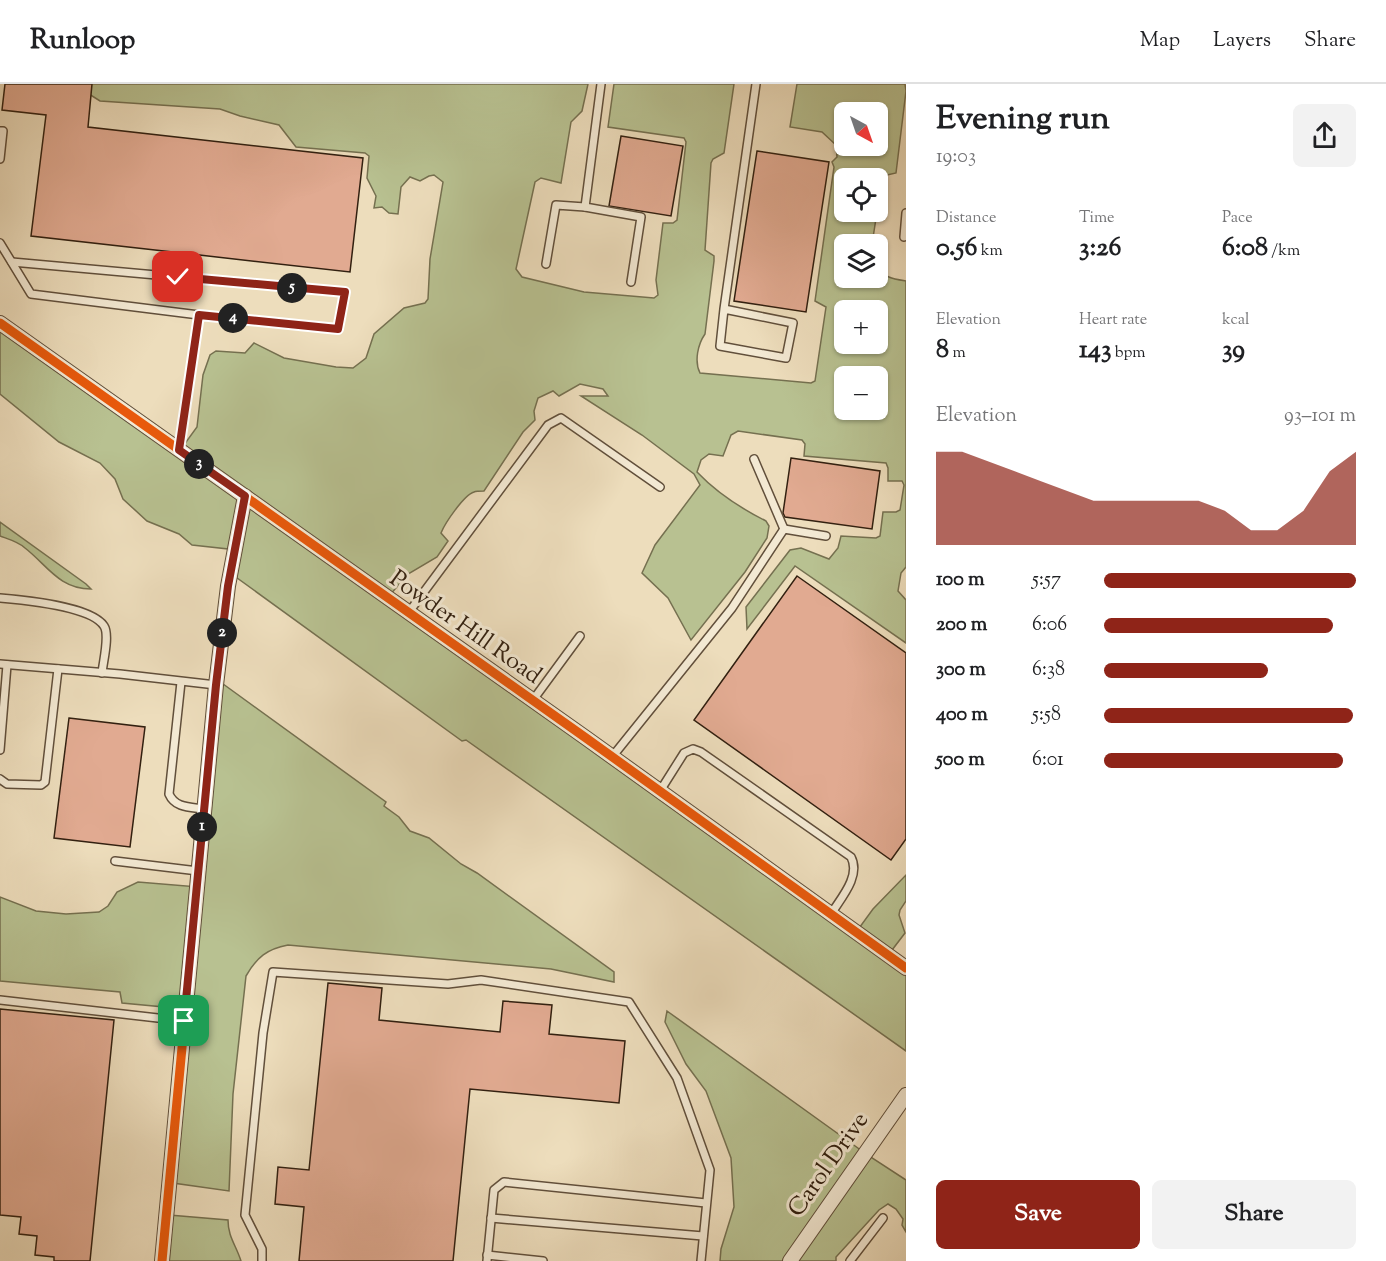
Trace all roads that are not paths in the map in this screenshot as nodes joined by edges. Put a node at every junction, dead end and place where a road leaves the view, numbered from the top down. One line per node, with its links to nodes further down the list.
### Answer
1 (601, 84): 5 (lane)
2 (756, 84): 12 (lane)
3 (0, 131): 4 (lane)
4 (0, 159)
5 (585, 207): 10 (lane); 11 (lane)
6 (906, 213): 7 (lane)
7 (904, 237)
8 (0, 243): 9 (lane)
9 (12, 262): 13 (lane); 13 (lane)
10 (546, 264)
11 (632, 282)
12 (724, 309): 12 (lane)
13 (199, 315): 15 (lane)
14 (0, 323): 15 (street, Powder Hill Road)
15 (179, 450): 18 (street, Powder Hill Road)
16 (754, 459): 19 (lane)
17 (660, 487): 22 (lane)
18 (245, 496): 22 (street, Powder Hill Road); 28 (street)
19 (784, 529): 20 (lane); 31 (lane)
20 (826, 536)
21 (0, 598): 26 (lane)
22 (409, 612): 29 (street, Powder Hill Road)
23 (580, 636): 29 (lane)
24 (4, 664): 25 (lane); 30 (lane)
25 (58, 669): 26 (lane); 32 (lane)
26 (102, 673): 27 (lane)
27 (181, 682): 28 (lane); 34 (lane)
28 (216, 685): 34 (street)
29 (532, 700): 31 (street, Powder Hill Road)
30 (0, 750)
31 (612, 757): 33 (street, Powder Hill Road)
32 (0, 779)
33 (660, 791): 37 (street, Powder Hill Road); 37 (lane)
34 (204, 809): 36 (street)
35 (115, 861): 36 (lane)
36 (198, 871): 40 (street)
37 (831, 914): 38 (street, Powder Hill Road)
38 (905, 964)
39 (0, 1000): 40 (lane)
40 (184, 1021): 47 (street)
41 (906, 1095): 51 (street, Carol Drive)
42 (706, 1203): 43 (lane); 45 (lane); 48 (lane)
43 (491, 1218): 45 (lane); 46 (lane)
44 (883, 1218): 52 (lane)
45 (703, 1236): 50 (lane)
46 (487, 1258): 49 (lane)
47 (162, 1261)
48 (262, 1261)
49 (543, 1261)
50 (701, 1261)
51 (790, 1261)
52 (850, 1261)

